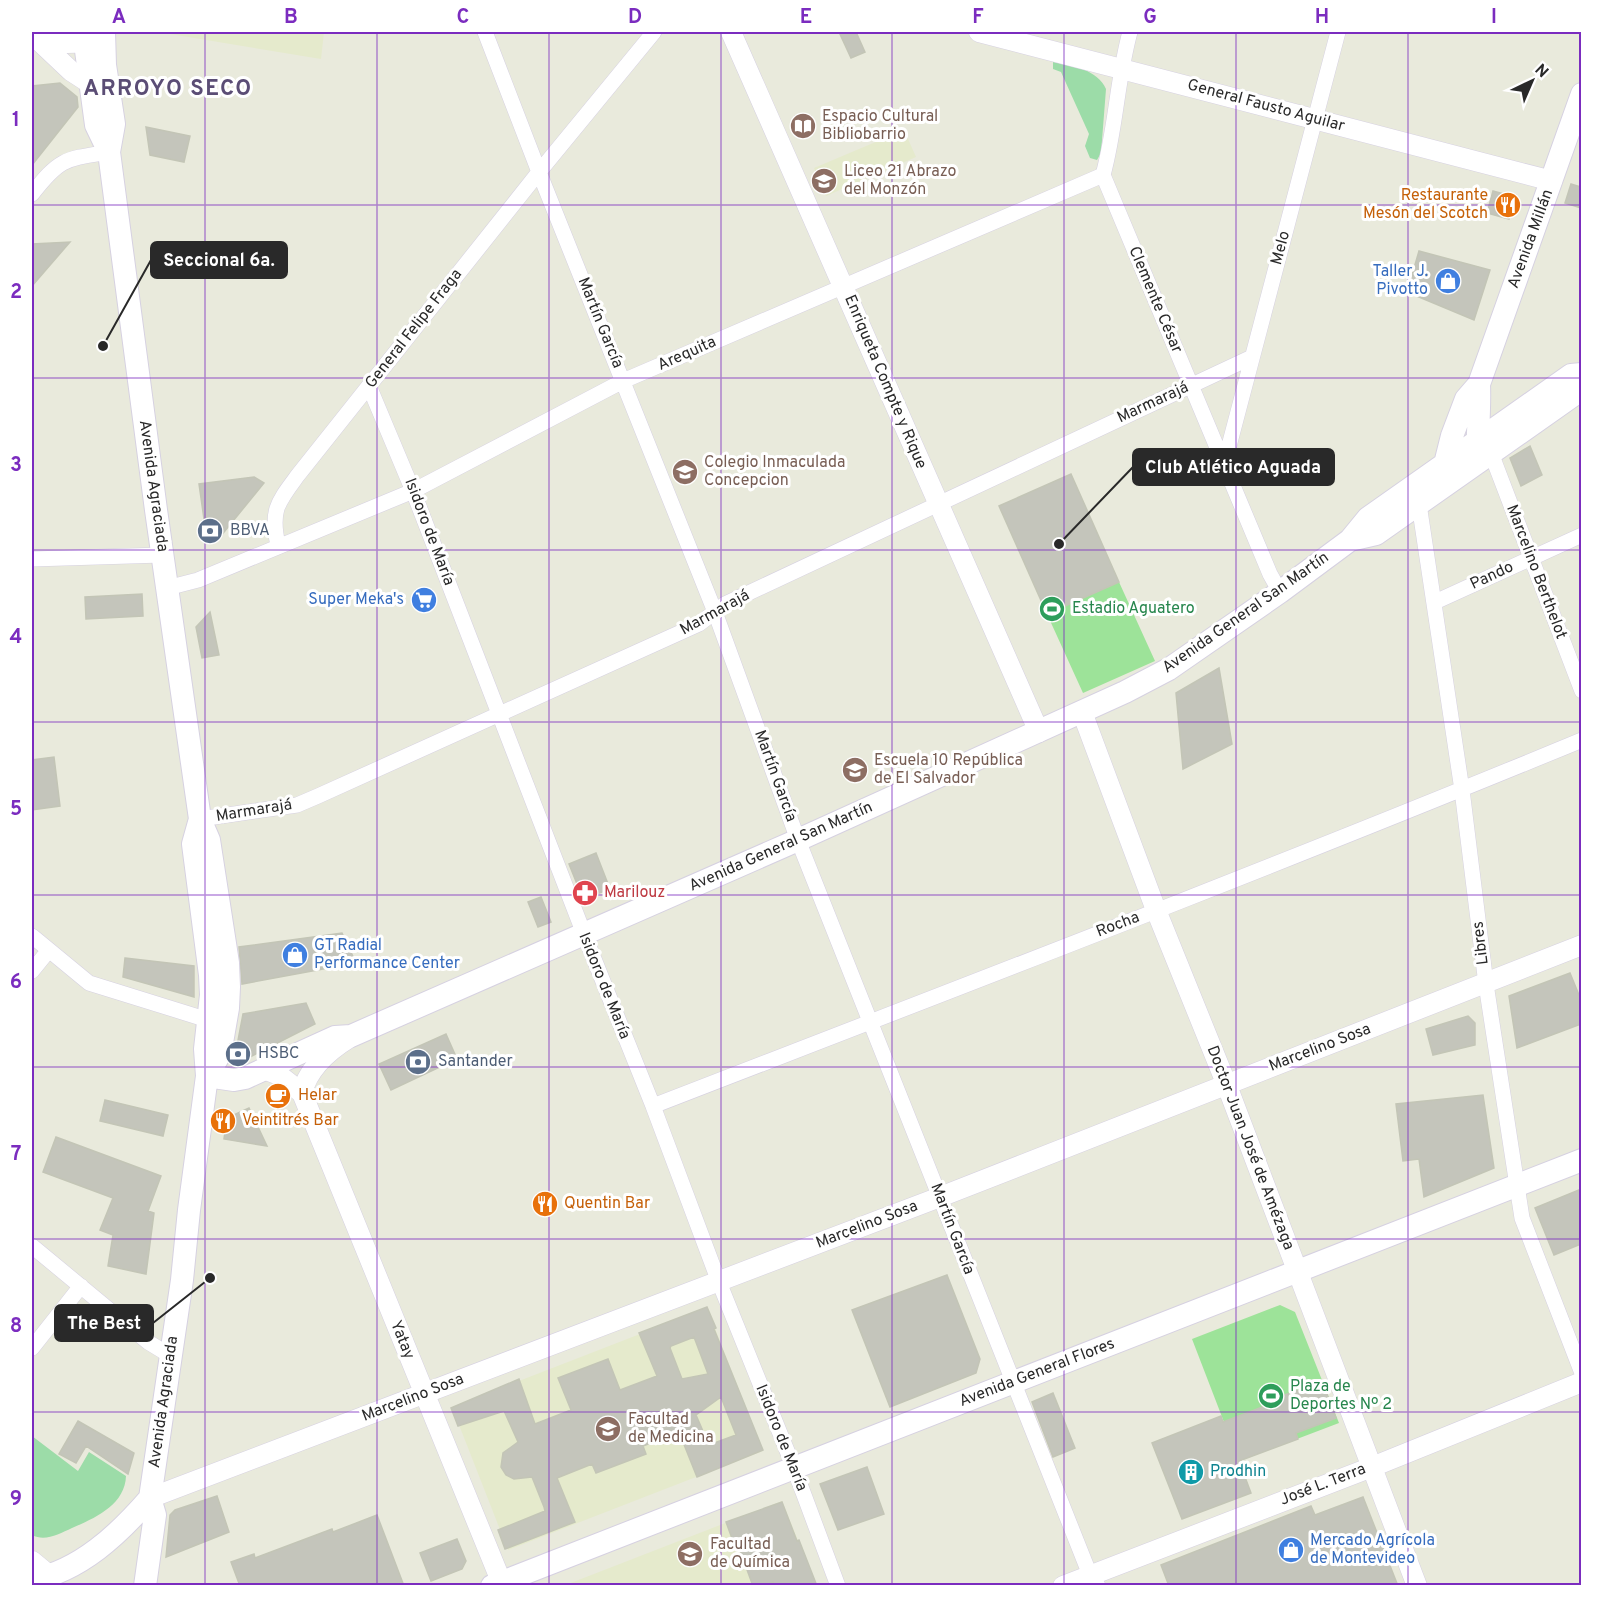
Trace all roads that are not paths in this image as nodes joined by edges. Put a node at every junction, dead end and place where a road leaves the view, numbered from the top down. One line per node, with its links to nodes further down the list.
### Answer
1 (485, 32): 14 (street, Martín García)
2 (654, 32): 14 (street, General Felipe Fraga)
3 (731, 32): 18 (street, Enriqueta Compte y Rique)
4 (980, 32): 9 (street, General Fausto Aguilar)
5 (1130, 32): 9 (street)
6 (1338, 32): 12 (street, Melo)
7 (33, 36): 8 (street); 10 (street)
8 (95, 37): 10 (main road, Avenida Agraciada); 13 (main road, Avenida Agraciada)
9 (1121, 68): 12 (street, General Fausto Aguilar); 15 (street)
10 (91, 84): 13 (main road, Avenida Agraciada)
11 (1581, 94): 16 (main road, Avenida Millán)
12 (1314, 118): 16 (street, General Fausto Aguilar); 19 (street, Melo)
13 (109, 152): 17 (street); 35 (main road, Avenida Agraciada)
14 (539, 171): 21 (street, Martín García); 23 (street, General Felipe Fraga)
15 (1103, 175): 18 (street, Arequita); 24 (street, Clemente César)
16 (1552, 181): 22 (main road, Avenida Millán)
17 (32, 194)
18 (843, 285): 21 (street, Arequita); 30 (street, Enriqueta Compte y Rique)
19 (1252, 357): 24 (street, Marmarajá); 28 (street, Melo)
20 (1581, 374): 26 (main road, Avenida General San Martín)
21 (623, 381): 29 (street, Arequita); 41 (street, Martín García)
22 (1479, 384): 26 (main road, Avenida Millán); 27 (main road, Avenida Millán)
23 (369, 386): 29 (street, Isidoro de María); 34 (street, General Felipe Fraga)
24 (1191, 386): 28 (street, Clemente César); 30 (street, Marmarajá)
25 (1581, 387): 26 (main road, Avenida General San Martín)
26 (1482, 452): 27 (main road, Avenida General San Martín); 31 (main road, Avenida General San Martín); 36 (street, Marcelino Berthelot)
27 (1445, 464): 33 (main road, Avenida General San Martín)
28 (1224, 465): 39 (street, Clemente César)
29 (413, 491): 34 (street, Arequita); 44 (street, Isidoro de María)
30 (938, 504): 41 (street, Marmarajá); 45 (street, Enriqueta Compte y Rique)
31 (1419, 504): 33 (main road, Avenida General San Martín); 40 (street, Libres)
32 (1581, 535): 36 (street, Pando)
33 (1350, 540): 39 (main road, Avenida General San Martín)
34 (278, 545): 38 (street)
35 (162, 555): 37 (street); 38 (main road, Avenida Agraciada)
36 (1531, 558): 40 (street, Pando); 42 (street, Marcelino Berthelot)
37 (32, 559)
38 (167, 588): 48 (main road, Avenida Agraciada)
39 (1280, 592): 43 (main road, Avenida General San Martín)
40 (1435, 602): 47 (street, Libres)
41 (715, 612): 44 (street, Marmarajá); 49 (street, Martín García)
42 (1581, 691)
43 (1082, 712): 45 (main road, Avenida General San Martín); 50 (street, Doctor Juan José de Amézaga)
44 (499, 714): 48 (street, Marmarajá); 51 (street, Isidoro de María)
45 (1039, 732): 49 (main road, Avenida General San Martín)
46 (1581, 740): 47 (street, Rocha)
47 (1462, 790): 50 (street, Rocha); 56 (street, Libres)
48 (200, 819): 57 (main road, Avenida Agraciada); 61 (main road, Avenida Agraciada)
49 (798, 840): 51 (main road, Avenida General San Martín); 58 (street, Martín García)
50 (1156, 910): 58 (street, Rocha); 62 (street, Doctor Juan José de Amézaga)
51 (584, 934): 59 (main road, Avenida General San Martín); 64 (street, Isidoro de María)
52 (32, 936): 54 (street)
53 (1581, 945): 56 (street, Marcelino Sosa)
54 (49, 950): 55 (street); 57 (street)
55 (32, 971)
56 (1486, 984): 62 (street, Marcelino Sosa); 66 (street, Libres)
57 (208, 1020): 61 (main road, Avenida Agraciada)
58 (872, 1022): 64 (street, Rocha); 67 (street, Martín García)
59 (351, 1036): 60 (main road, Avenida General San Martín); 63 (street, Avenida General San Martín)
60 (266, 1070): 61 (main road, Avenida General San Martín); 63 (street)
61 (207, 1076): 73 (main road, Avenida Agraciada)
62 (1226, 1083): 67 (street, Marcelino Sosa); 69 (street, Doctor Juan José de Amézaga)
63 (305, 1085): 77 (street, Yatay)
64 (653, 1106): 70 (street, Isidoro de María)
65 (1581, 1160): 66 (main road, Avenida General Flores)
66 (1516, 1185): 69 (main road, Avenida General Flores); 74 (street, Libres)
67 (940, 1197): 70 (street, Marcelino Sosa); 76 (street, Martín García)
68 (32, 1246): 71 (street)
69 (1297, 1271): 76 (main road, Avenida General Flores); 78 (street, Doctor Juan José de Amézaga)
70 (719, 1282): 77 (street, Marcelino Sosa); 79 (street, Isidoro de María)
71 (81, 1286): 72 (street); 73 (street)
72 (32, 1348)
73 (171, 1356): 80 (main road, Avenida Agraciada)
74 (1581, 1373)
75 (1581, 1382): 78 (street, José L. Terra)
76 (1013, 1383): 79 (main road, Avenida General Flores); 82 (street, Martín García)
77 (424, 1394): 80 (street, Marcelino Sosa); 84 (street, Yatay)
78 (1372, 1467): 82 (street, José L. Terra); 88 (street, Doctor Juan José de Amézaga)
79 (794, 1468): 84 (main road, Avenida General Flores); 86 (street, Isidoro de María)
80 (150, 1498): 83 (main road); 85 (main road, Avenida Agraciada)
81 (32, 1561): 83 (street)
82 (1094, 1580): 87 (street, José L. Terra)
83 (46, 1582)
84 (499, 1584)
85 (145, 1586)
86 (838, 1586)
87 (1063, 1586)
88 (1418, 1586)

